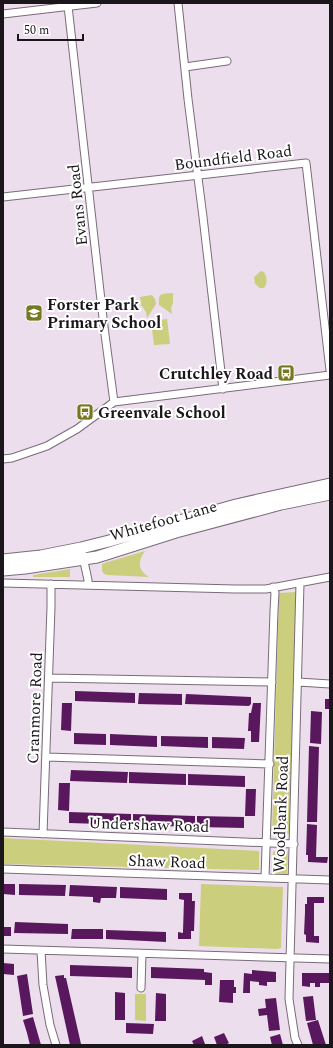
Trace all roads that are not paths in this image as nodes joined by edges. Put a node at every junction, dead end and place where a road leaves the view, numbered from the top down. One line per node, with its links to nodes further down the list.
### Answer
1 (97, 3): 3 (street)
2 (178, 3): 6 (street)
3 (68, 6): 4 (street); 8 (street, Evans Road)
4 (3, 14)
5 (227, 61): 6 (street)
6 (185, 66): 7 (street)
7 (198, 176): 8 (street, Boundfield Road); 10 (street, Boundfield Road); 12 (street)
8 (89, 188): 9 (street, Boundfield Road); 13 (street, Evans Road)
9 (3, 197)
10 (330, 370)
11 (330, 375): 12 (street)
12 (223, 389): 13 (street)
13 (114, 402): 14 (street)
14 (3, 459)
15 (330, 484): 17 (street, Whitefoot Lane)
16 (330, 494): 17 (street, Whitefoot Lane)
17 (83, 553): 18 (street, Whitefoot Lane); 19 (street, Whitefoot Lane); 24 (street)
18 (3, 560)
19 (3, 570)
20 (330, 577): 22 (street)
21 (3, 583): 23 (street)
22 (300, 583): 25 (street); 28 (street, Woodbank Road)
23 (51, 584): 24 (street); 26 (street, Cranmore Road)
24 (88, 585): 25 (street)
25 (273, 587): 27 (street, Woodbank Road)
26 (49, 678): 27 (street); 30 (street, Cranmore Road)
27 (272, 682): 31 (street, Woodbank Road)
28 (298, 682): 29 (street); 35 (street, Woodbank Road)
29 (330, 684)
30 (46, 757): 31 (street); 33 (street, Cranmore Road)
31 (270, 764): 34 (street, Woodbank Road)
32 (3, 832): 33 (street, Undershaw Road)
33 (43, 834): 34 (street, Undershaw Road)
34 (266, 843): 35 (street, Undershaw Road); 37 (street, Woodbank Road)
35 (294, 844): 38 (street, Woodbank Road)
36 (3, 869): 37 (street, Shaw Road)
37 (265, 878): 38 (street, Shaw Road)
38 (292, 879): 39 (street, Shaw Road); 43 (street, Woodbank Road)
39 (330, 880)
40 (3, 949): 41 (street)
41 (41, 951): 42 (street); 46 (street)
42 (142, 954): 43 (street); 45 (street)
43 (290, 958): 44 (street); 47 (street, Woodbank Road)
44 (330, 959)
45 (141, 988)
46 (56, 1045)
47 (298, 1045)

